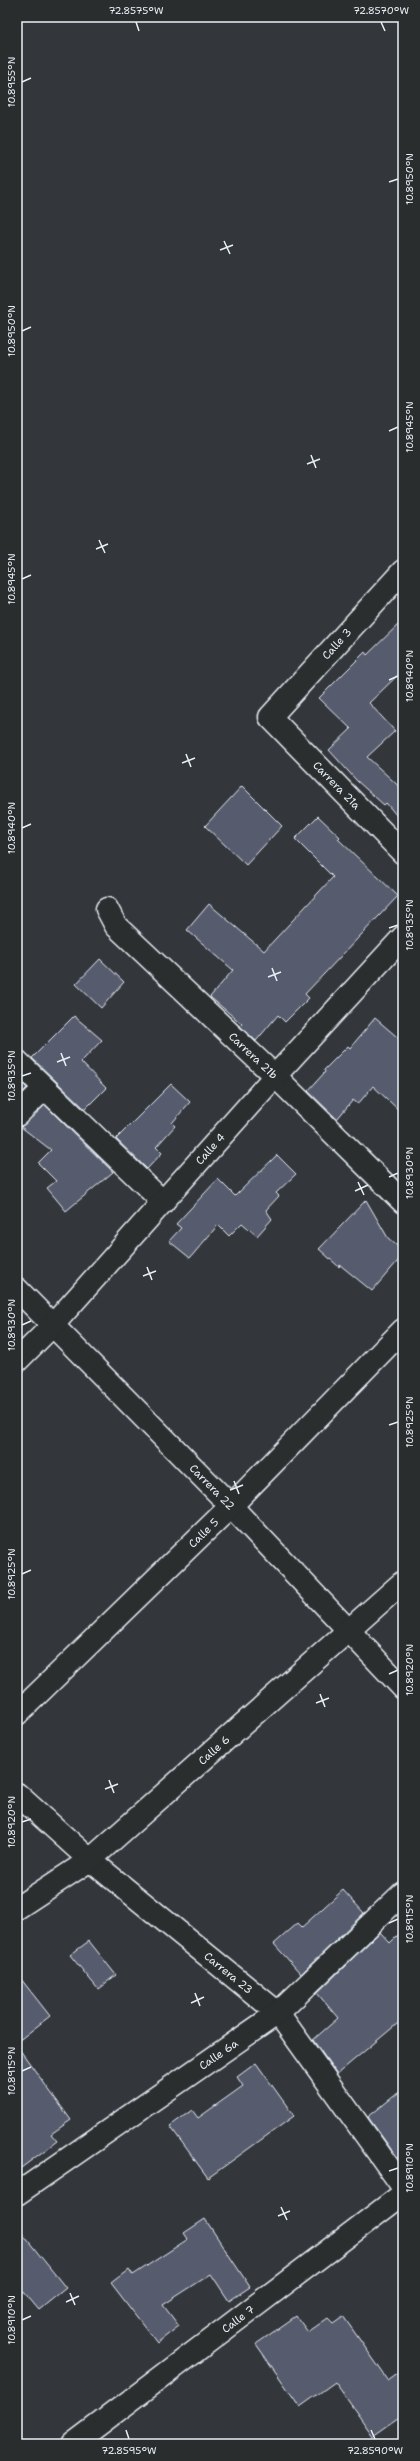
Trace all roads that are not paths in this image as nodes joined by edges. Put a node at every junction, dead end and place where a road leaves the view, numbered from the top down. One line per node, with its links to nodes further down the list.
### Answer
1 (403, 571): 2 (street, Calle 3)
2 (270, 717): 3 (street, Carrera 21a)
3 (403, 853)
4 (107, 908): 7 (street, Carrera 21b)
5 (403, 937): 7 (street, Calle 4)
6 (17, 1061): 8 (street)
7 (275, 1076): 10 (street, Calle 4); 11 (street, Carrera 21b)
8 (44, 1089): 9 (street); 10 (street)
9 (17, 1115)
10 (163, 1202): 13 (street, Calle 4)
11 (403, 1202)
12 (17, 1289): 13 (street, Carrera 22)
13 (52, 1326): 15 (street, Calle 4); 16 (street, Carrera 22)
14 (403, 1330): 16 (street, Calle 5)
15 (17, 1361)
16 (231, 1506): 18 (street, Carrera 22); 20 (street, Calle 5)
17 (403, 1582): 18 (street, Calle 6)
18 (349, 1630): 19 (street, Carrera 22); 22 (street, Calle 6)
19 (403, 1688)
20 (17, 1714)
21 (17, 1794): 22 (street, Carrera 23)
22 (90, 1860): 24 (street, Calle 6); 25 (street, Carrera 23)
23 (403, 1893): 25 (street, Calle 6a)
24 (17, 1908)
25 (278, 2013): 26 (street, Carrera 23); 27 (street, Calle 6a)
26 (403, 2187)
27 (17, 2194)
28 (403, 2194): 29 (street, Calle 7)
29 (73, 2444)

